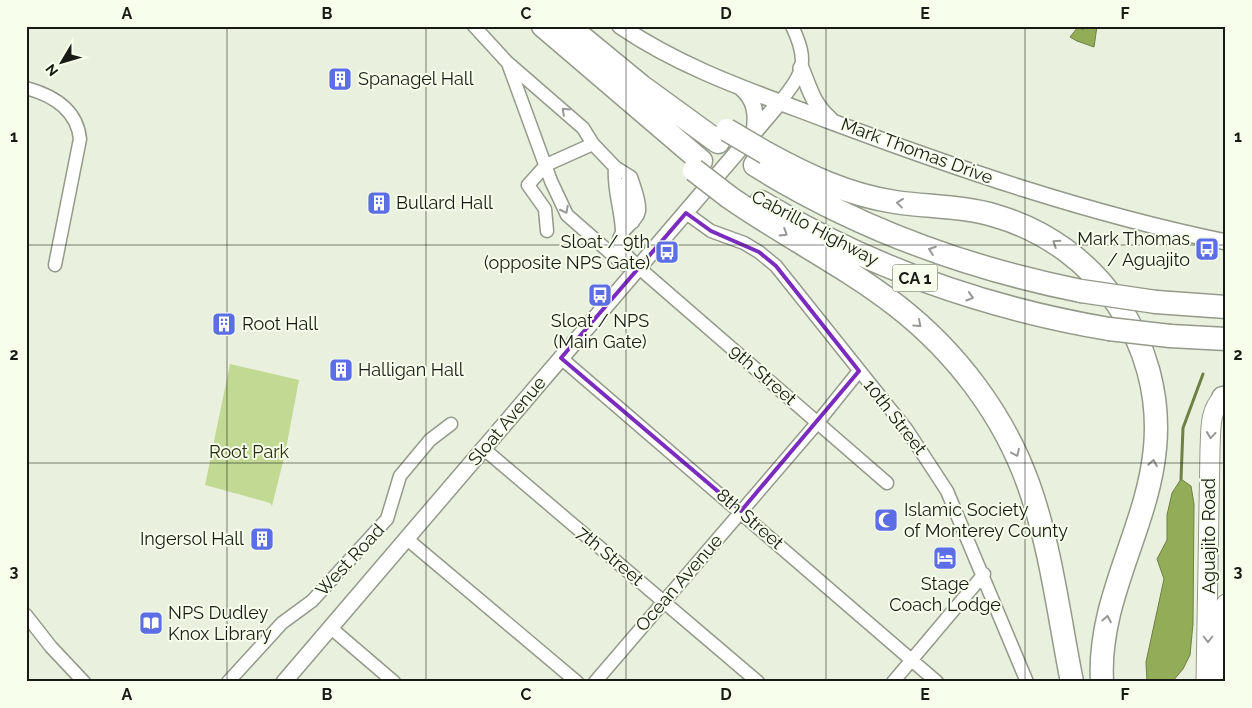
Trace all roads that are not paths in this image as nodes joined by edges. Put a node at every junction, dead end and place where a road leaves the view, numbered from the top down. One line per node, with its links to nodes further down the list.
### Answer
1 (474, 26): 6 (street)
2 (543, 26): 17 (highway, Cabrillo Highway / CA 1)
3 (568, 26): 14 (highway, bridge)
4 (620, 26): 8 (street, Mark Thomas Drive)
5 (792, 26): 7 (street)
6 (507, 62): 13 (street, one-way to 6); 15 (street)
7 (801, 68): 10 (street); 11 (street)
8 (737, 85): 10 (street, Mark Thomas Drive); 12 (street)
9 (26, 88): 22 (street)
10 (780, 102): 11 (street, Mark Thomas Drive); 12 (street, Sloat Avenue)
11 (833, 122): 21 (street, Mark Thomas Drive)
12 (754, 132): 18 (street, Sloat Avenue)
13 (593, 144): 15 (street); 16 (street)
14 (761, 159): 24 (highway, Cabrillo Highway / CA 1, one-way to 14, bridge); 42 (highway, one-way to 14)
15 (546, 165): 19 (street); 23 (street, one-way to 23)
16 (614, 167): 20 (street); 20 (street)
17 (733, 192): 25 (highway, Cabrillo Highway / CA 1, one-way to 25, bridge); 53 (highway, one-way to 53)
18 (686, 213): 23 (street, Sloat Avenue); 27 (street, 10th Street)
19 (547, 231)
20 (622, 231): 23 (street)
21 (1226, 242)
22 (55, 265)
23 (638, 267): 26 (street, Sloat Avenue); 29 (street, 9th Street)
24 (1226, 307)
25 (1226, 339)
26 (561, 358): 31 (street, Sloat Avenue); 33 (street, 8th Street)
27 (859, 370): 29 (street, Ocean Avenue); 35 (street, 10th Street)
28 (1225, 394): 38 (main road, Aguajito Road, one-way to 38)
29 (818, 422): 32 (street, 9th Street); 33 (street, Ocean Avenue)
30 (451, 424): 44 (street, West Road)
31 (484, 449): 34 (street, Sloat Avenue); 36 (street, 7th Street)
32 (887, 483)
33 (741, 511): 36 (street, Ocean Avenue); 41 (street, 8th Street)
34 (407, 539): 40 (street, Sloat Avenue); 47 (street)
35 (984, 574): 41 (street); 52 (street, 10th Street)
36 (663, 601): 48 (street, Ocean Avenue); 49 (street, 7th Street)
37 (1226, 604): 38 (main road, Aguajito Road)
38 (1220, 614): 54 (main road, Aguajito Road, one-way to 54); 55 (main road, Aguajito Road)
39 (26, 615): 43 (street)
40 (331, 628): 45 (street, Sloat Avenue); 46 (street)
41 (912, 660): 50 (street); 51 (street, 8th Street)
42 (1103, 680)
43 (84, 682)
44 (228, 682)
45 (284, 682)
46 (394, 682)
47 (577, 682)
48 (595, 682)
49 (758, 682)
50 (893, 682)
51 (937, 682)
52 (1027, 682)
53 (1072, 682)
54 (1206, 682)
55 (1219, 682)

